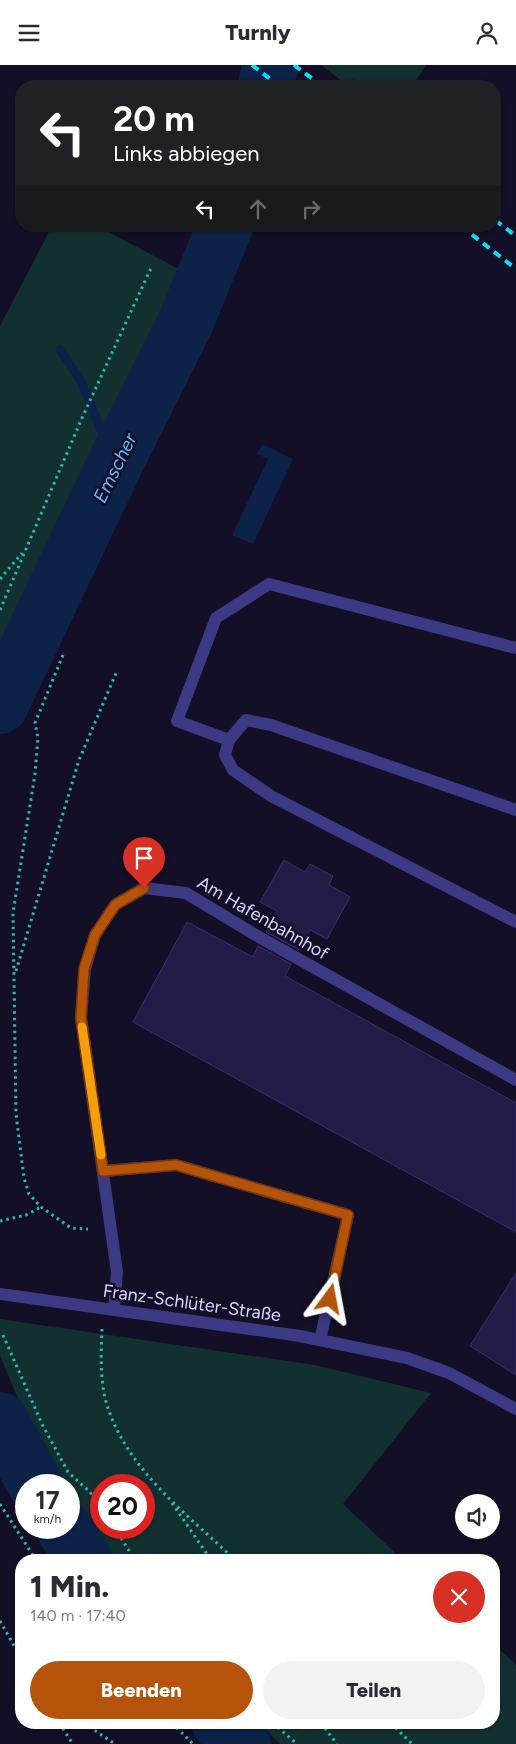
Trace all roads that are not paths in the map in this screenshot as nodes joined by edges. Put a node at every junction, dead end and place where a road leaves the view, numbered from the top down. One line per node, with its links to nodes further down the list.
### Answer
1 (516, 648): 2 (street)
2 (229, 740): 3 (street); 4 (street)
3 (516, 810)
4 (516, 922)
5 (516, 1080): 6 (street, Am Hafenbahnhof)
6 (103, 1171): 8 (street, Am Hafenbahnhof); 9 (street)
7 (0, 1294): 8 (street, Franz-Schlüter-Straße)
8 (108, 1309): 9 (street, Franz-Schlüter-Straße)
9 (320, 1340): 10 (street, Franz-Schlüter-Straße)
10 (516, 1409)

